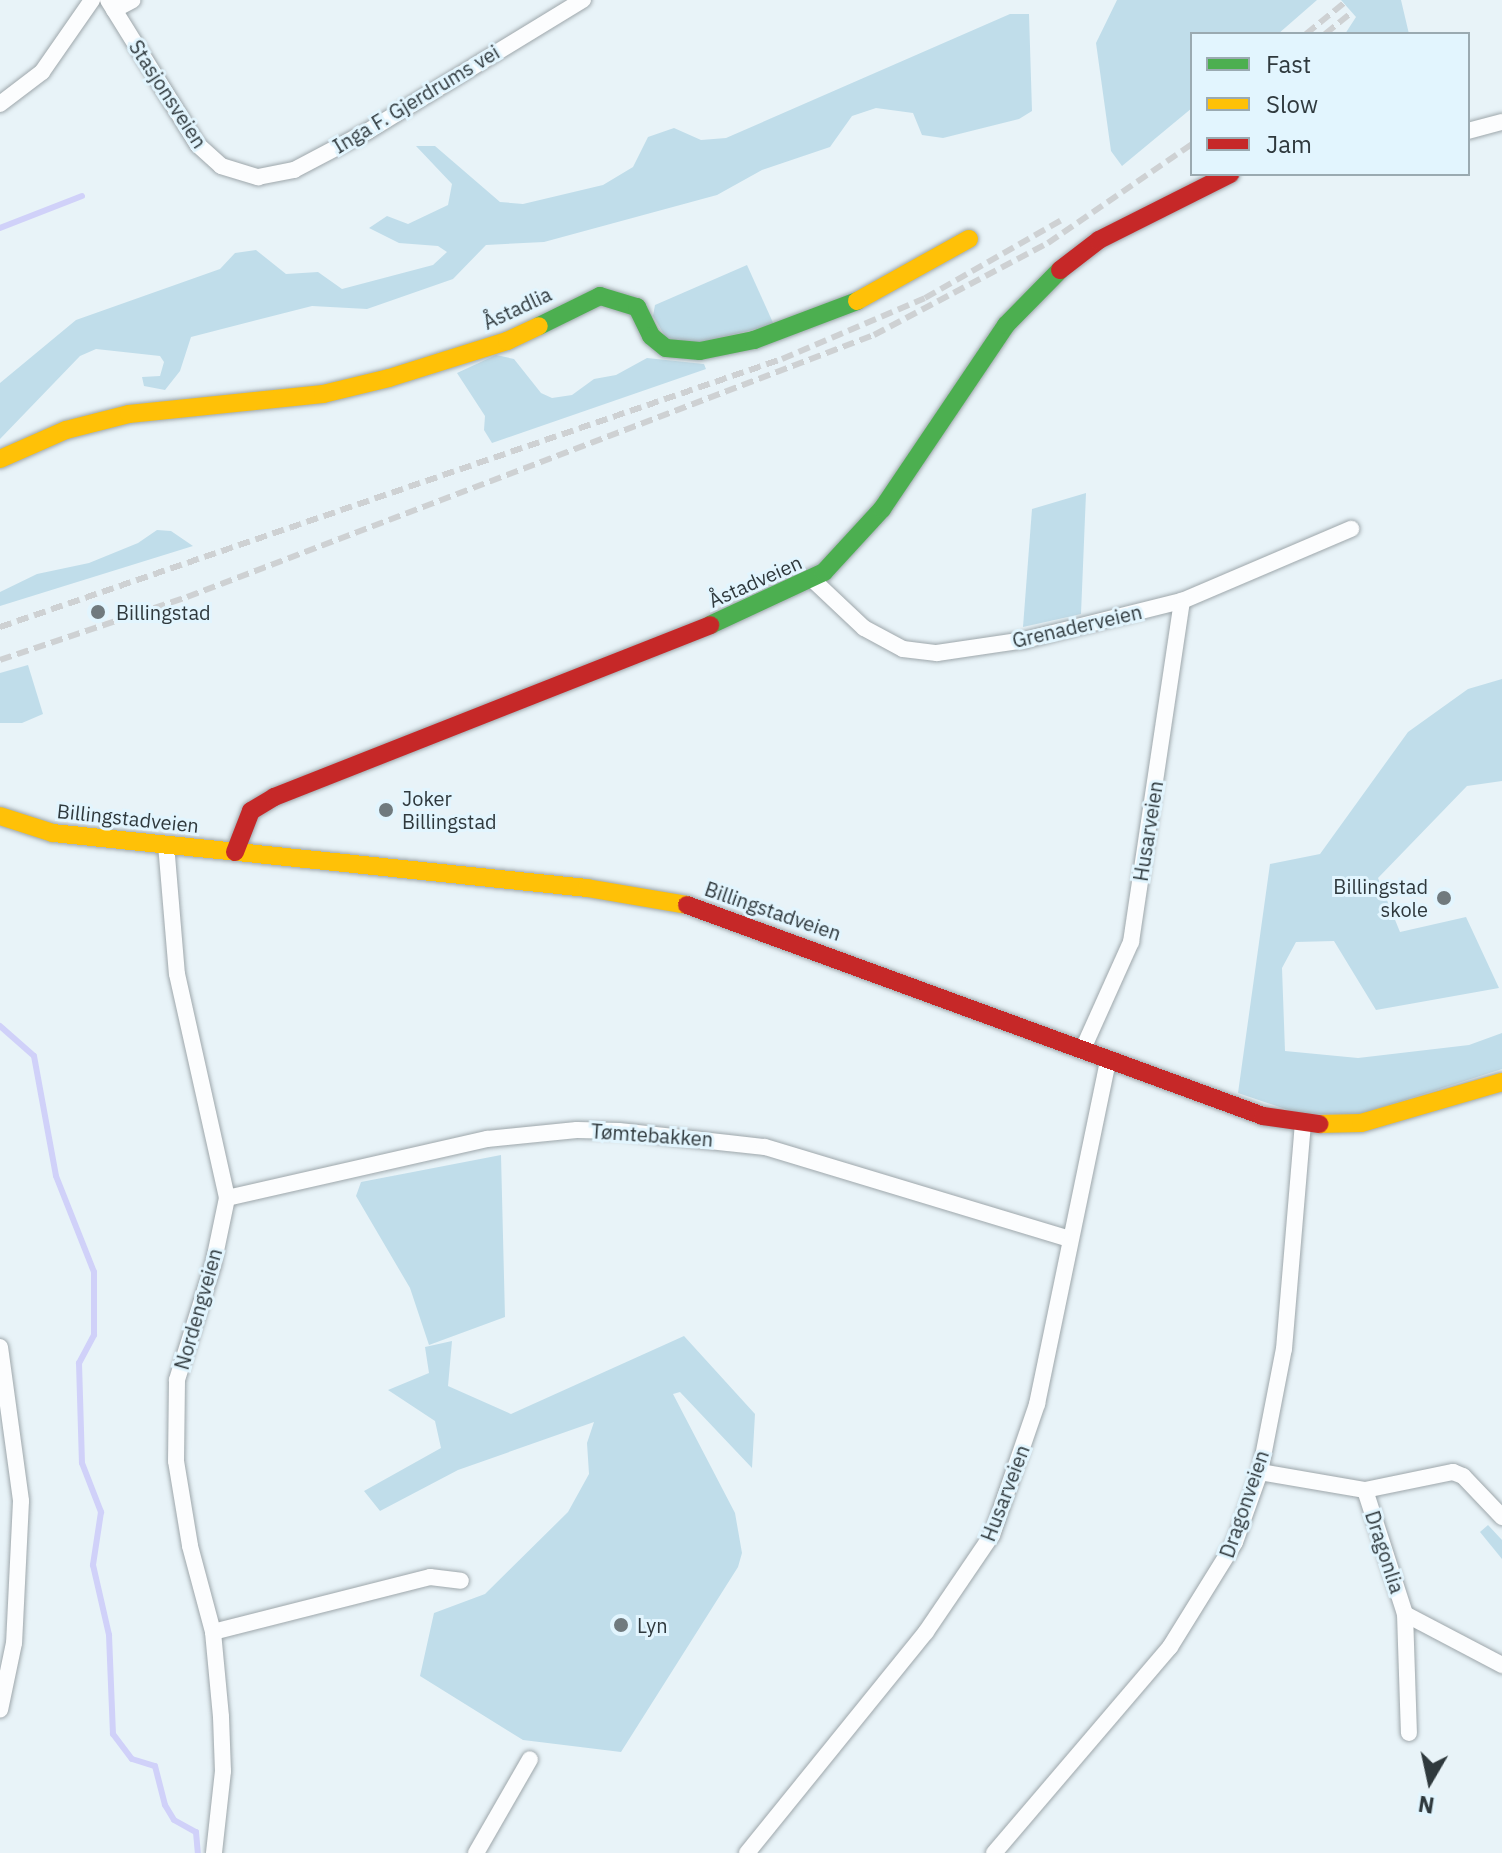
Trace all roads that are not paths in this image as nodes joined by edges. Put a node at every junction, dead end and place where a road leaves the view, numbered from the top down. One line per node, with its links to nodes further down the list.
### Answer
1 (92, 0): 5 (street)
2 (133, 0): 4 (street)
3 (583, 0): 8 (street, Inga F. Gjerdrums vei)
4 (111, 5): 8 (street, Stasjonsveien)
5 (0, 104)
6 (1502, 122): 7 (street)
7 (1470, 130)
8 (242, 174)
9 (1226, 176): 13 (street, Åstadveien)
10 (969, 239): 11 (street, Åstadlia)
11 (0, 459)
12 (1351, 529): 14 (street, Grenaderveien)
13 (813, 580): 14 (street, Grenaderveien); 17 (street, Åstadveien)
14 (1182, 601): 18 (street, Husarveien)
15 (2, 821): 16 (street, Billingstadveien)
16 (166, 844): 17 (street, Billingstadveien); 22 (street, Nordengveien)
17 (235, 852): 18 (street, Billingstadveien)
18 (1082, 1051): 19 (street, Billingstadveien)
19 (1108, 1061): 21 (street, Billingstadveien); 23 (street, Husarveien)
20 (1502, 1082): 21 (street, Billingstadveien)
21 (1303, 1124): 25 (street, Dragonveien)
22 (227, 1198): 23 (street, Tømtebakken); 30 (street, Nordengveien)
23 (1069, 1239): 37 (street, Husarveien)
24 (0, 1347): 32 (street)
25 (1260, 1472): 26 (street, Dragonlia); 38 (street, Dragonveien)
26 (1365, 1490): 27 (street, Dragonlia); 29 (street, Dragonlia)
27 (1502, 1517)
28 (461, 1581): 30 (street)
29 (1405, 1614): 31 (street, Dragonlia); 33 (street, Dragonlia)
30 (213, 1632): 35 (street, Nordengveien)
31 (1502, 1665)
32 (0, 1710)
33 (1409, 1733)
34 (530, 1759): 36 (street)
35 (219, 1851)
36 (476, 1853)
37 (747, 1853)
38 (994, 1853)

